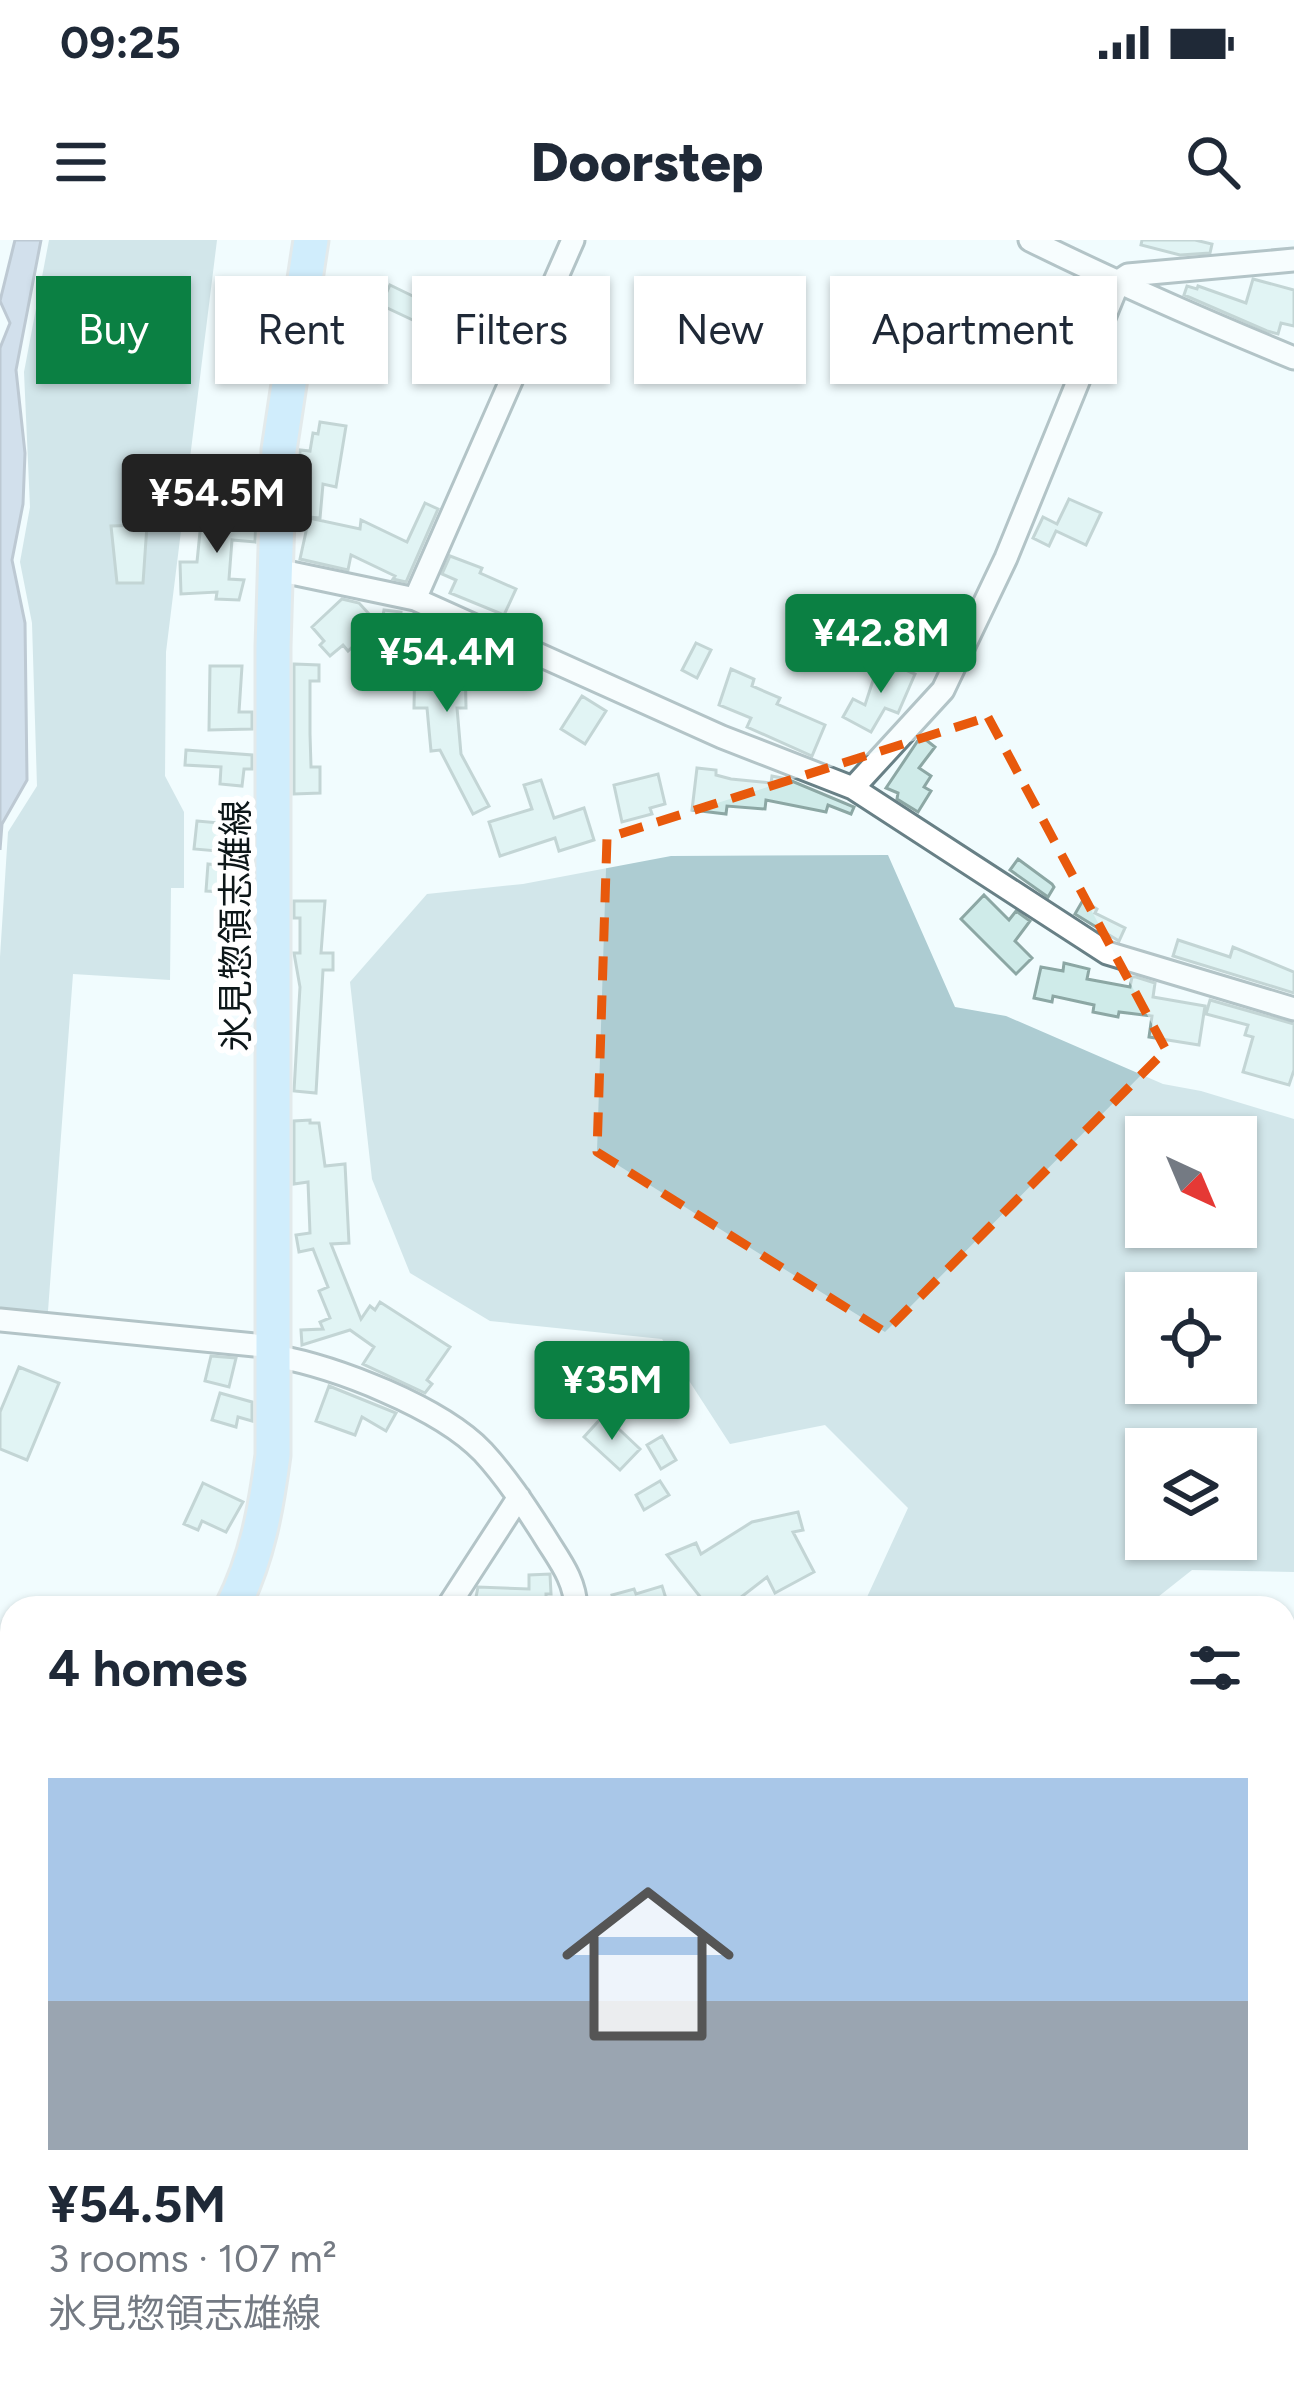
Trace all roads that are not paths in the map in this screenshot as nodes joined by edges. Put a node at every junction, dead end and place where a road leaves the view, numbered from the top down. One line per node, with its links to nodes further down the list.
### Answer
1 (311, 240): 7 (main road, 氷見惣領志雄線)
2 (573, 240): 8 (street)
3 (1030, 240): 5 (street)
4 (1294, 260): 5 (street)
5 (1119, 280): 6 (street); 9 (street)
6 (1294, 358)
7 (277, 570): 8 (street); 12 (main road, 氷見惣領志雄線)
8 (415, 599): 9 (street)
9 (853, 788): 10 (street)
10 (1294, 1010)
11 (0, 1320): 12 (street)
12 (275, 1351): 13 (street); 14 (main road, 氷見惣領志雄線)
13 (519, 1497): 15 (street); 16 (street)
14 (238, 1596)
15 (455, 1596)
16 (575, 1596)

